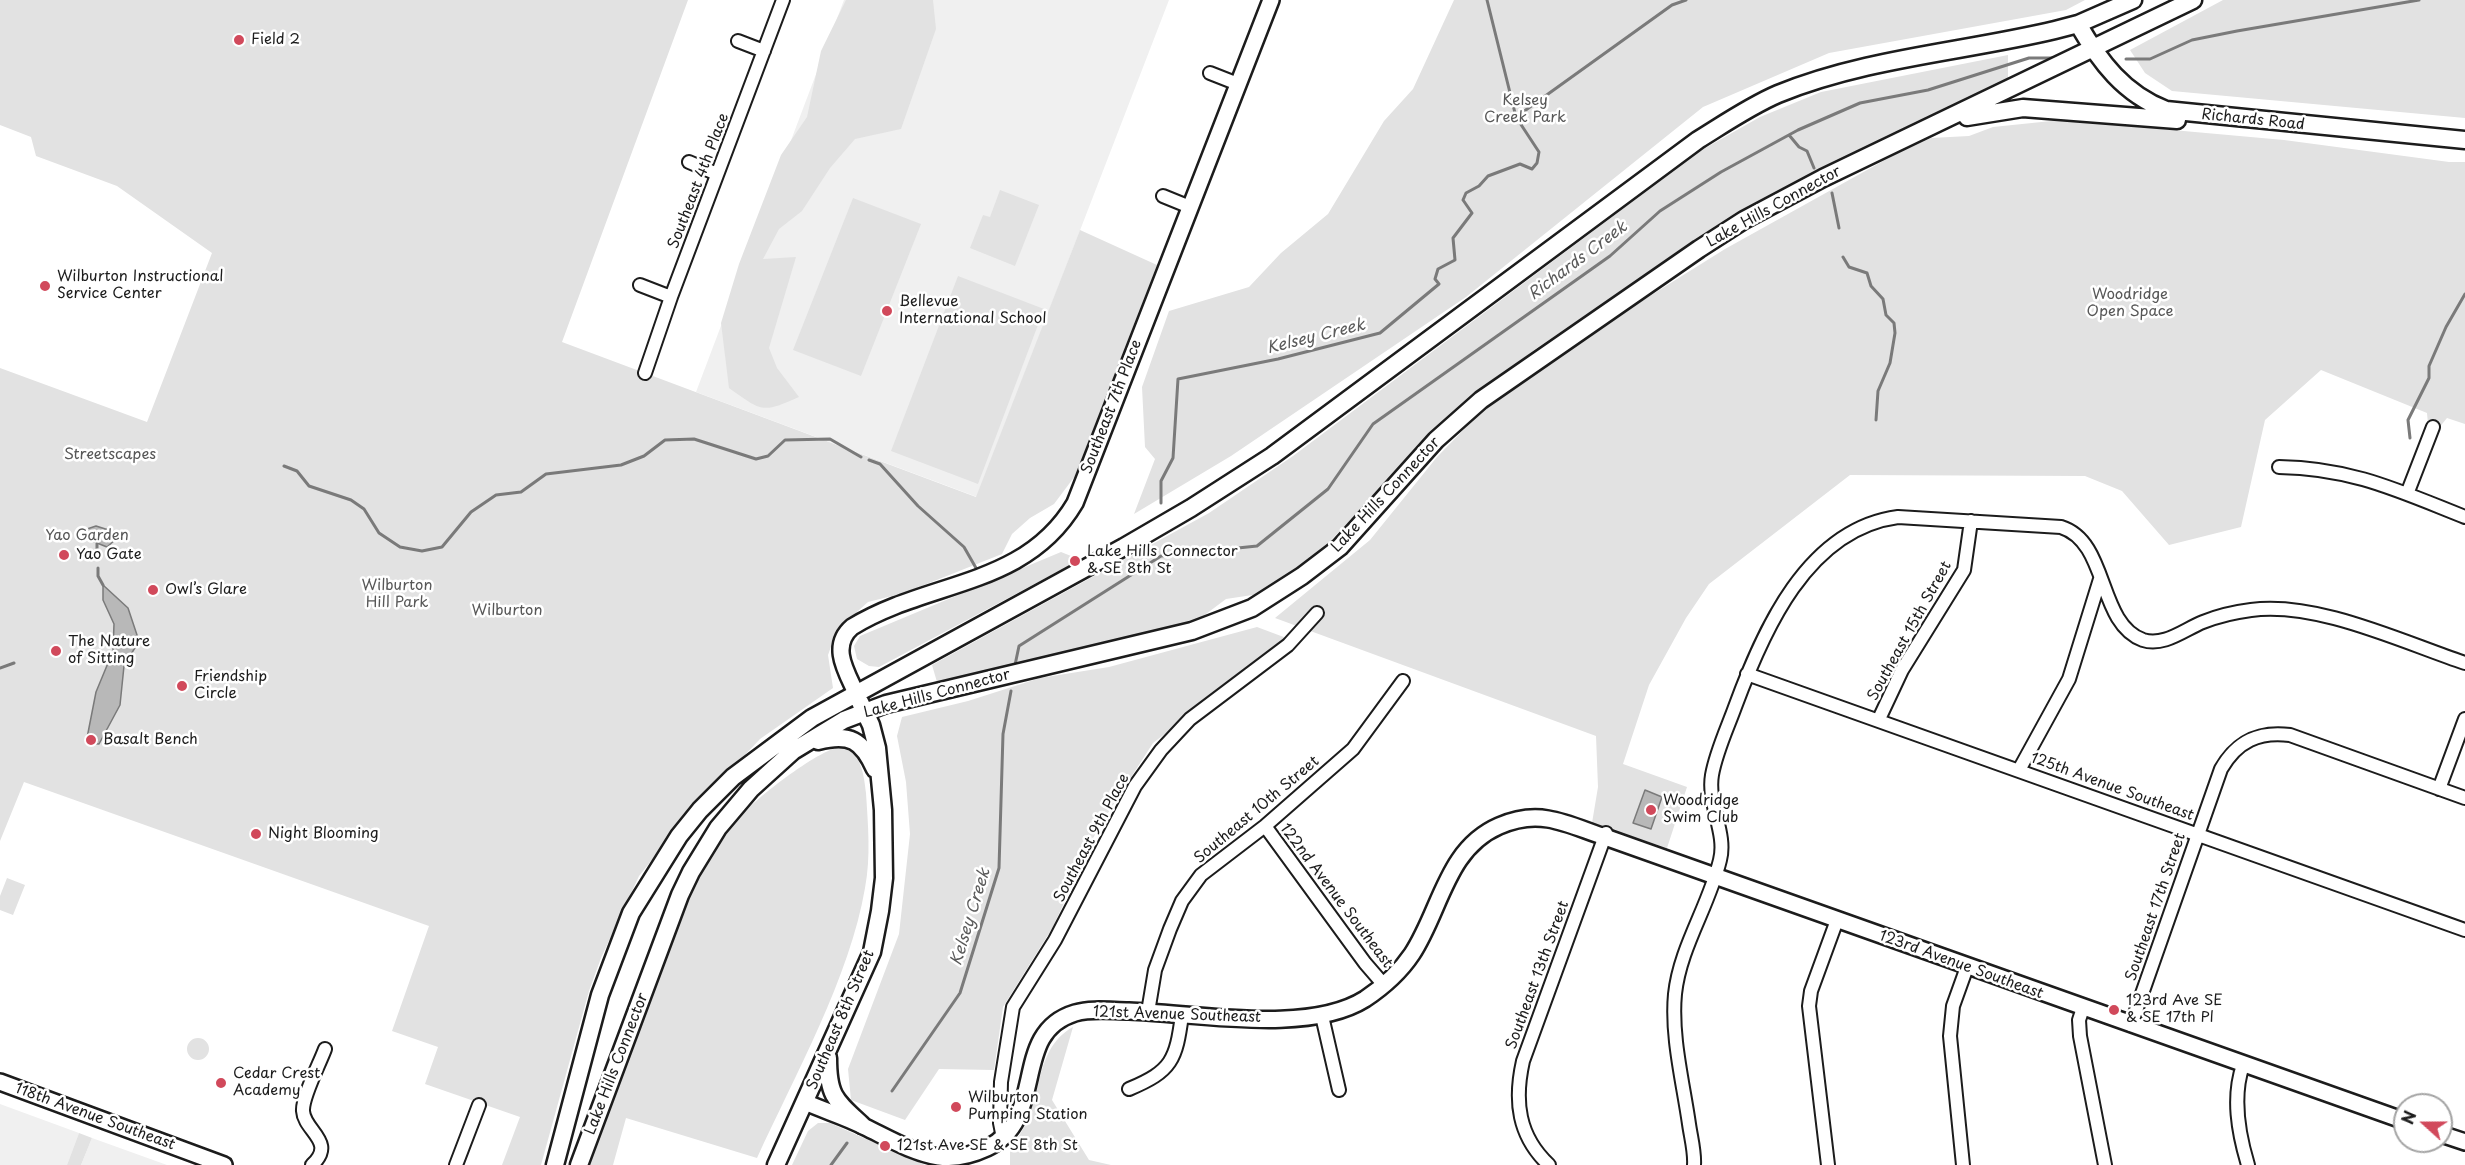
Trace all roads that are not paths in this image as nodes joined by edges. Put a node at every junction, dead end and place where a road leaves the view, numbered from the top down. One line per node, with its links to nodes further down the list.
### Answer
1 (783, 0): 8 (street, Southeast 4th Place)
2 (1271, 0): 10 (street, Southeast 7th Place)
3 (2133, 0): 5 (main road, Lake Hills Connector)
4 (2193, 0): 7 (main road, Lake Hills Connector)
5 (2078, 24): 7 (main road, Richards Road); 31 (main road, Lake Hills Connector)
6 (738, 41): 8 (street)
7 (2094, 50): 11 (main road, Richards Road); 12 (main road, Lake Hills Connector)
8 (764, 51): 15 (street, Southeast 4th Place)
9 (1210, 73): 10 (street)
10 (1238, 84): 17 (street, Southeast 7th Place)
11 (2249, 120): 12 (main road); 13 (main road, Richards Road)
12 (1931, 126): 32 (main road, Lake Hills Connector)
13 (2465, 140)
14 (689, 162): 15 (street)
15 (717, 174): 19 (street, Southeast 4th Place)
16 (1162, 196): 17 (street)
17 (1190, 207): 31 (street, Southeast 7th Place)
18 (640, 285): 19 (street)
19 (671, 297): 20 (street, Southeast 4th Place)
20 (645, 373)
21 (2433, 427): 23 (street)
22 (2279, 467): 23 (street)
23 (2407, 494): 24 (street)
24 (2465, 517)
25 (1971, 521): 26 (street); 29 (street); 34 (street, Southeast 15th Street)
26 (2100, 579): 28 (street); 37 (street)
27 (1317, 613): 65 (street, Southeast 9th Place)
28 (2465, 663)
29 (1747, 674): 34 (street, 125th Avenue Southeast); 45 (street)
30 (1403, 681): 42 (street, Southeast 10th Street)
31 (856, 693): 33 (main road, Southeast 8th Street); 69 (main road, Lake Hills Connector)
32 (902, 700): 33 (main road, Lake Hills Connector); 38 (main road)
33 (866, 711): 36 (main road, Lake Hills Connector); 38 (main road, Southeast 8th Street)
34 (1879, 719): 37 (street, 125th Avenue Southeast)
35 (2465, 719): 39 (street)
36 (806, 744): 38 (main road); 70 (main road, Lake Hills Connector)
37 (2019, 770): 43 (street, 125th Avenue Southeast)
38 (880, 779): 56 (main road, Southeast 8th Street)
39 (2439, 789): 40 (street); 43 (street, Southeast 17th Street)
40 (2465, 798)
41 (1516, 820): 44 (street, 123rd Avenue Southeast); 49 (street, 121st Avenue Southeast)
42 (1264, 826): 49 (street, 122nd Avenue Southeast); 51 (street, Southeast 10th Street)
43 (2198, 834): 47 (street, 125th Avenue Southeast); 54 (street, Southeast 17th Street)
44 (1606, 835): 45 (street, 123rd Avenue Southeast); 72 (street, Southeast 13th Street)
45 (1715, 876): 46 (street, 123rd Avenue Southeast); 73 (street)
46 (1837, 920): 48 (street, 123rd Avenue Southeast); 74 (street)
47 (2465, 930)
48 (1967, 967): 50 (street, 123rd Avenue Southeast); 75 (street)
49 (1384, 985): 53 (street, 121st Avenue Southeast)
50 (2083, 1008): 54 (street, 123rd Avenue Southeast); 76 (street)
51 (1148, 1012): 52 (street, 121st Avenue Southeast); 65 (street, 121st Avenue Southeast)
52 (1182, 1015): 53 (street, 121st Avenue Southeast); 59 (street)
53 (1322, 1016): 60 (street)
54 (2130, 1025): 57 (street, 123rd Avenue Southeast)
55 (325, 1049): 67 (street)
56 (828, 1053): 61 (main road, Southeast 8th Street); 64 (main road)
57 (2243, 1065): 63 (street, 123rd Avenue Southeast); 77 (street)
58 (0, 1082): 66 (street, 118th Avenue Southeast)
59 (1129, 1089)
60 (1339, 1090)
61 (805, 1102): 64 (street); 71 (main road, Southeast 8th Street)
62 (479, 1105): 68 (street)
63 (2393, 1117)
64 (862, 1125): 65 (street)
65 (1004, 1138)
66 (224, 1165)
67 (312, 1165)
68 (456, 1165)
69 (555, 1165)
70 (579, 1165)
71 (776, 1165)
72 (1549, 1165)
73 (1694, 1165)
74 (1828, 1165)
75 (1963, 1165)
76 (2105, 1165)
77 (2248, 1165)

